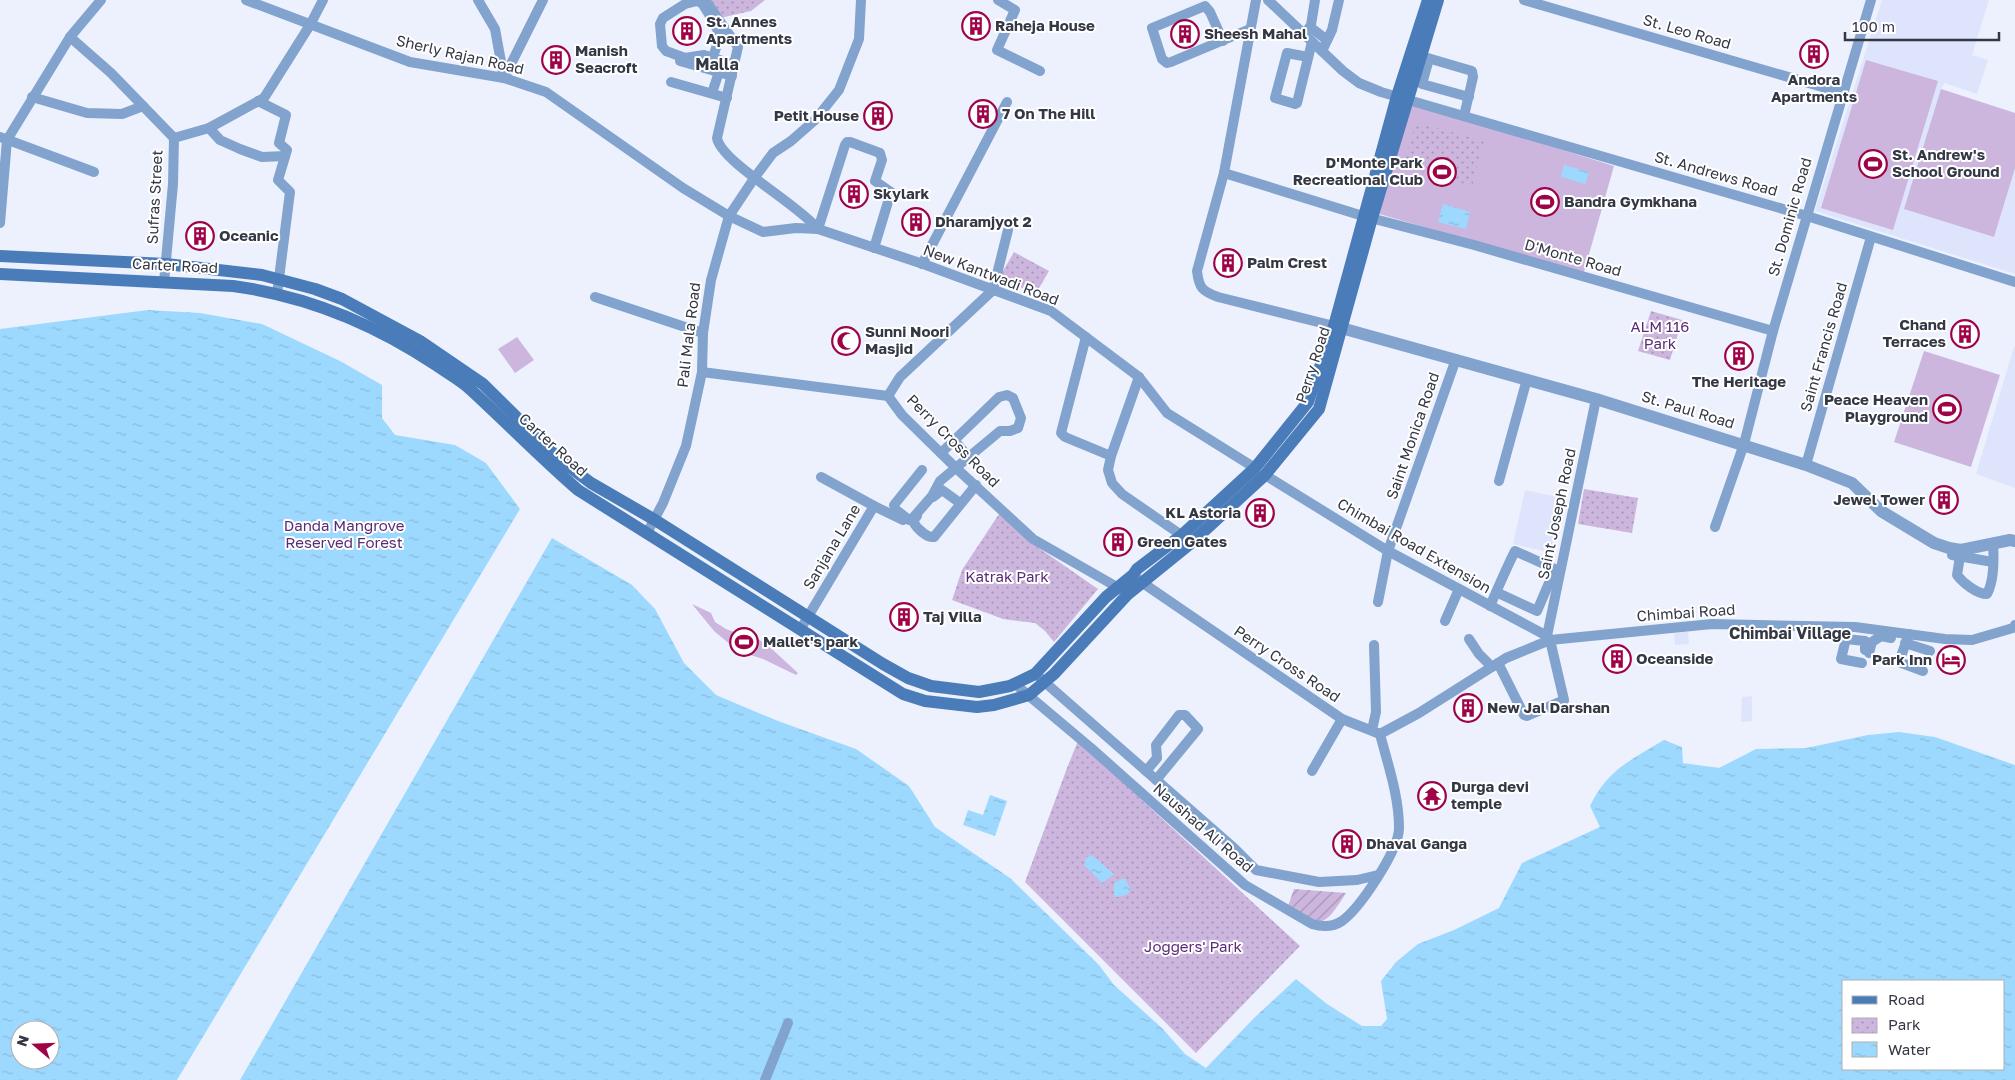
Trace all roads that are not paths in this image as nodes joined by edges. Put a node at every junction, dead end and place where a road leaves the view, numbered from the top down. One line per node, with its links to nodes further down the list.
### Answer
1 (101, 0): 21 (street)
2 (246, 0): 18 (street, Sherly Rajan Road)
3 (323, 0): 18 (street)
4 (478, 0): 34 (street)
5 (543, 0): 34 (street)
6 (705, 0): 30 (street)
7 (861, 0): 52 (street, Pali Mala Road)
8 (998, 0): 31 (street)
9 (1256, 0): 19 (street)
10 (1268, 0): 17 (street)
11 (1315, 0): 20 (street)
12 (1339, 0): 22 (street)
13 (1428, 0): 26 (main road, Perry Road)
14 (1438, 0): 26 (main road, Perry Road)
15 (1524, 0): 37 (street, St. Leo Road)
16 (1870, 0): 37 (street, St. Dominic Road)
17 (1280, 5): 20 (street)
18 (310, 25): 34 (street, Sherly Rajan Road); 42 (street)
19 (1250, 29): 23 (street); 51 (street)
20 (1307, 31): 22 (street); 24 (street, St. Andrews Road)
21 (70, 37): 38 (street); 44 (street, Sufras Street)
22 (1327, 40): 25 (street)
23 (1223, 41): 23 (street)
24 (1312, 42): 25 (street, St. Andrews Road); 28 (street)
25 (1322, 51): 41 (street, St. Andrews Road)
26 (1420, 56): 39 (street); 39 (street); 41 (main road, Perry Road)
27 (713, 57): 27 (street); 30 (street)
28 (1308, 58): 28 (street)
29 (677, 60): 32 (street)
30 (735, 65): 33 (street)
31 (1040, 71)
32 (719, 72): 33 (street); 36 (street)
33 (732, 76): 40 (street)
34 (504, 78): 53 (street, Sherly Rajan Road)
35 (671, 82): 36 (street)
36 (712, 93): 40 (street)
37 (1843, 93): 54 (street, St. Dominic Road)
38 (32, 97): 44 (street); 47 (street)
39 (1469, 97): 45 (street)
40 (727, 98): 52 (street, New Kantwadi Road)
41 (1402, 98): 45 (street, St. Andrews Road); 55 (main road, Perry Road)
42 (258, 101): 46 (street); 49 (street)
43 (1007, 102): 63 (street)
44 (143, 106): 48 (street, Sufras Street)
45 (1464, 116): 54 (street, St. Andrews Road)
46 (209, 128): 48 (street); 49 (street)
47 (3, 138): 50 (street); 56 (street)
48 (174, 138): 62 (street, Sufras Street)
49 (285, 156): 65 (street)
50 (94, 172)
51 (1224, 174): 55 (street, D'Monte Road); 71 (street)
52 (755, 177): 53 (street, Pali Mala Road); 57 (street, New Kantwadi Road)
53 (729, 216): 57 (street, New Kantwadi Road); 73 (street, Pali Mala Road)
54 (1807, 216): 59 (street, St. Andrews Road); 72 (street, St. Dominic Road)
55 (1368, 217): 71 (main road, Perry Road); 72 (street, D'Monte Road)
56 (0, 223)
57 (818, 229): 60 (street, New Kantwadi Road); 60 (street)
58 (1008, 230): 68 (street)
59 (1871, 237): 67 (street, St. Andrews Road); 86 (street, Saint Francis Road)
60 (874, 248): 63 (street, New Kantwadi Road)
61 (0, 256): 62 (main road, Carter Road)
62 (166, 264): 65 (main road, Carter Road); 66 (street, Sufras Street)
63 (922, 264): 68 (street, New Kantwadi Road)
64 (0, 274): 66 (main road, Carter Road)
65 (280, 280): 69 (street); 95 (main road, Carter Road)
66 (164, 282): 69 (main road, Carter Road)
67 (2015, 282)
68 (993, 290): 74 (street, New Kantwadi Road); 79 (street)
69 (277, 294): 98 (main road, Carter Road)
70 (595, 297): 73 (street)
71 (1338, 327): 75 (street, St. Paul Road); 89 (main road, Perry Road)
72 (1772, 331): 82 (street, St. Dominic Road)
73 (702, 333): 76 (street, Pali Mala Road)
74 (1086, 337): 77 (street, New Kantwadi Road); 84 (street)
75 (1456, 359): 78 (street, St. Paul Road); 103 (street, Saint Monica Road)
76 (702, 372): 79 (street, Perry Cross Road); 95 (street, Pali Mala Road)
77 (1139, 377): 84 (street); 89 (street, New Kantwadi Road)
78 (1527, 379): 80 (street, St. Paul Road); 91 (street)
79 (888, 396): 83 (street, Perry Cross Road)
80 (1596, 399): 82 (street, St. Paul Road); 107 (street, Saint Joseph Road)
81 (954, 440): 83 (street); 85 (street); 85 (street)
82 (1744, 444): 86 (street, St. Paul Road); 97 (street, St. Dominic Road)
83 (941, 453): 87 (street, Perry Cross Road)
84 (1110, 456): 99 (street)
85 (969, 458): 87 (street)
86 (1806, 465): 105 (street, St. Paul Road)
87 (956, 468): 88 (street); 92 (street, Perry Cross Road)
88 (922, 470)
89 (1260, 471): 99 (main road, Perry Road); 99 (main road, Perry Road); 103 (street, Chimbai Road Extension)
90 (822, 477): 94 (street, Sanjana Lane)
91 (1499, 481)
92 (976, 485): 93 (street); 110 (street, Perry Cross Road)
93 (960, 503): 93 (street)
94 (874, 506): 96 (street); 114 (street, Sanjana Lane)
95 (655, 520): 98 (street, Pali Mala Road); 101 (main road, Carter Road)
96 (904, 521)
97 (1715, 527)
98 (647, 533): 104 (main road, Carter Road)
99 (1186, 539): 108 (main road, Perry Road)
100 (2015, 541): 102 (street, St. Paul Road)
101 (688, 542): 104 (main road); 114 (main road, Carter Road)
102 (1993, 543): 105 (street, St. Paul Road); 106 (street)
103 (1388, 551): 109 (street, Chimbai Road Extension); 112 (street, Saint Monica Road)
104 (680, 554): 118 (main road, Carter Road)
105 (1958, 554): 106 (street); 106 (street)
106 (1993, 562)
107 (1558, 570): 111 (street); 111 (street); 120 (street, Saint Joseph Road)
108 (1137, 579): 110 (main road, Perry Road); 133 (street, Perry Cross Road)
109 (1459, 589): 113 (street, Chimbai Road Extension); 115 (street)
110 (1123, 591): 130 (main road, Perry Road)
111 (1496, 592): 113 (street)
112 (1378, 602)
113 (1490, 606): 120 (street, Chimbai Road Extension)
114 (807, 616): 118 (street, Sanjana Lane); 131 (main road, Carter Road)
115 (1445, 621)
116 (2015, 625): 119 (street, Chimbai Road)
117 (1855, 627): 120 (street, Chimbai Road); 122 (street); 123 (street, Chimbai Road)
118 (800, 630): 132 (main road, Carter Road)
119 (1921, 636): 123 (street, Chimbai Road); 125 (street)
120 (1549, 638): 128 (street, Chimbai Road); 128 (street)
121 (1468, 639): 128 (street)
122 (1853, 639): 123 (street); 127 (street)
123 (1900, 639): 125 (street); 129 (street)
124 (1374, 644): 134 (street)
125 (1918, 647): 126 (street)
126 (1930, 651)
127 (1862, 663)
128 (1495, 665): 134 (street, Chimbai Road)
129 (1923, 671)
130 (1045, 674): 131 (main road, Carter Road); 132 (main road, Carter Road); 135 (street, Naushad Ali Road)
131 (1015, 684): 132 (street, Naushad Ali Road)
132 (1029, 695): 136 (street, Naushad Ali Road)
133 (1342, 719): 134 (street, Perry Cross Road); 138 (street)
134 (1376, 732): 141 (street, Naushad Ali Road)
135 (1103, 734): 136 (street); 137 (street, Naushad Ali Road)
136 (1091, 748): 142 (street, Naushad Ali Road)
137 (1146, 771): 139 (street, Naushad Ali Road); 139 (street)
138 (1312, 771)
139 (1156, 780): 140 (street, Naushad Ali Road)
140 (1256, 870): 141 (street, Naushad Ali Road); 142 (street)
141 (1378, 875): 142 (street, Naushad Ali Road)
142 (1245, 885)
143 (788, 1023): 144 (street)
144 (764, 1080)

